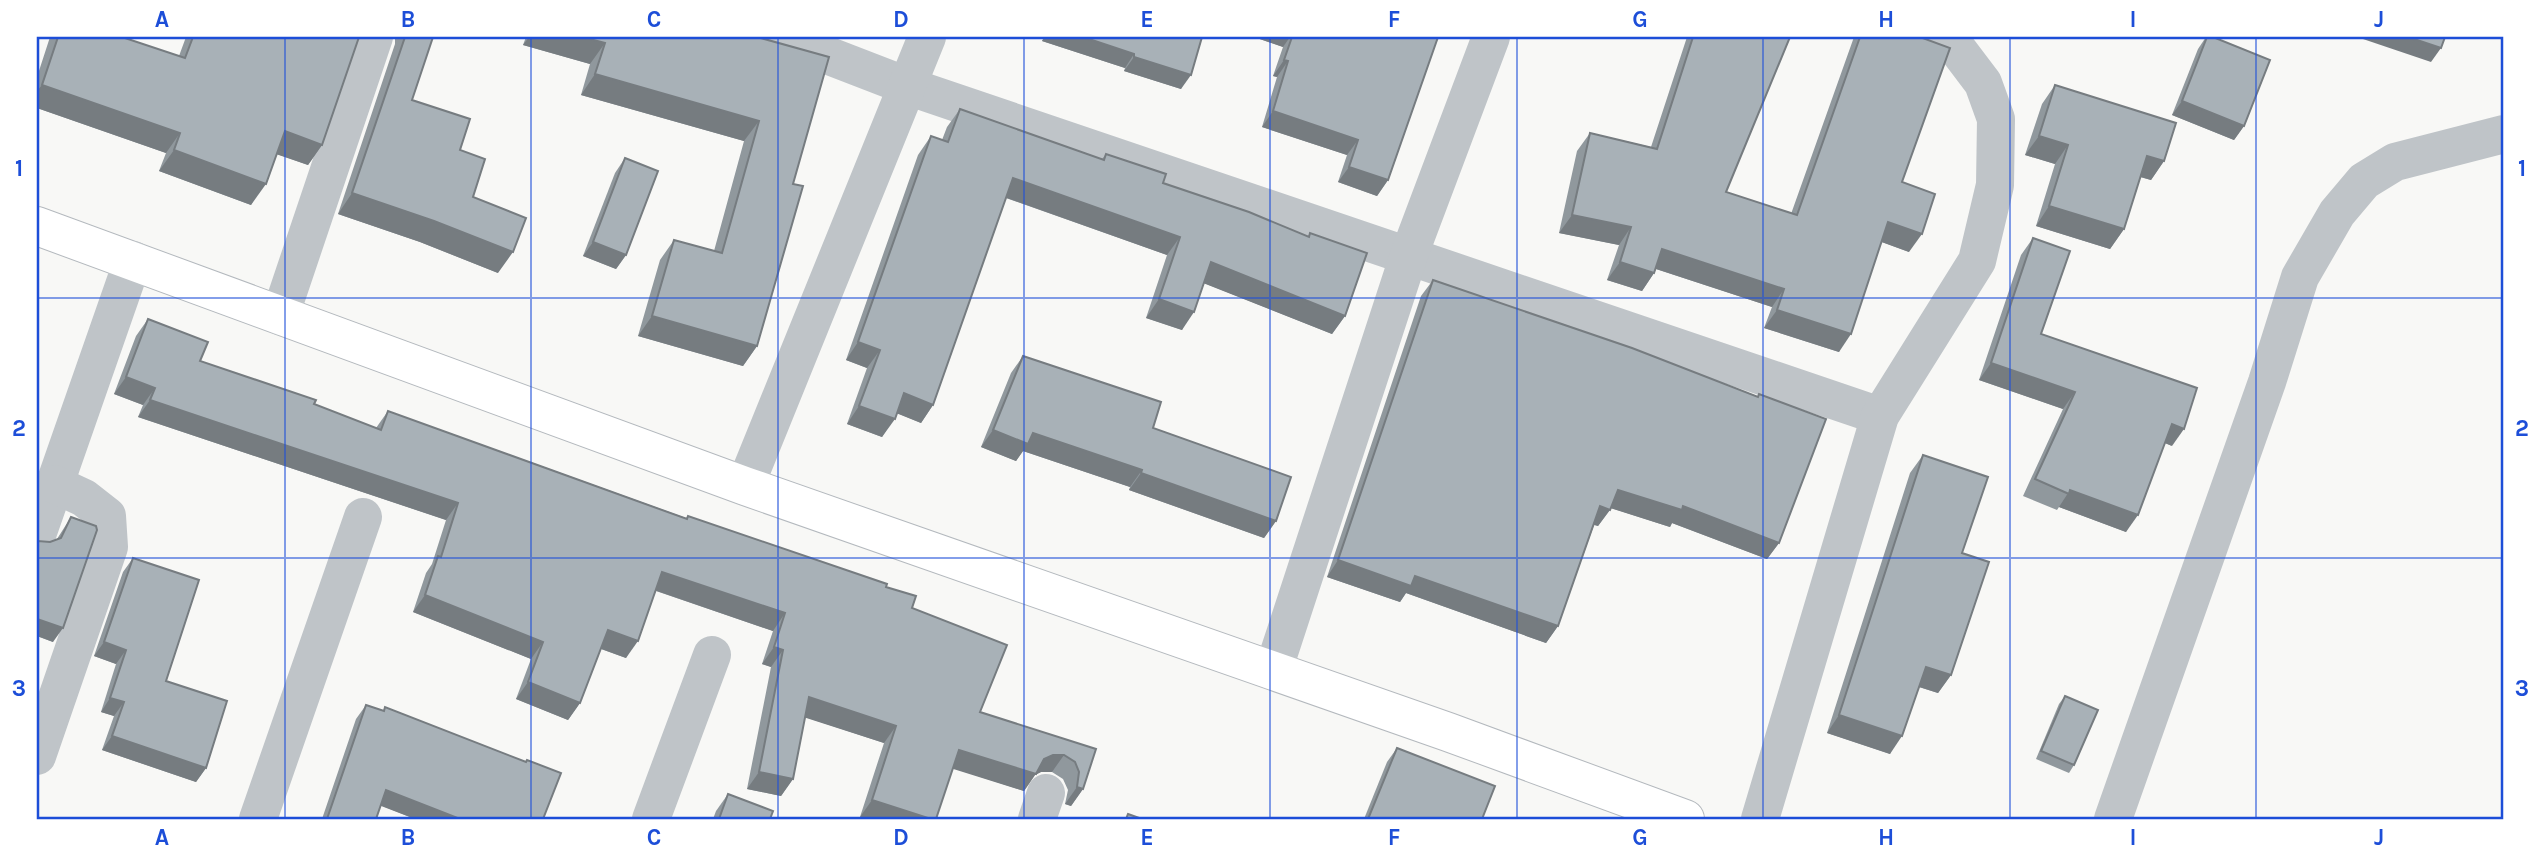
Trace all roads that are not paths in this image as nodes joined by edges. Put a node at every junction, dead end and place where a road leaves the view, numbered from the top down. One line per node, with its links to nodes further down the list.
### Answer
1 (374, 37): 11 (street)
2 (780, 37): 6 (street)
3 (927, 37): 6 (street)
4 (1490, 37): 9 (street)
5 (1945, 37): 12 (street)
6 (907, 86): 9 (street); 14 (street)
7 (2504, 134): 24 (street)
8 (37, 226): 10 (main road)
9 (1409, 256): 12 (street); 18 (street)
10 (134, 260): 11 (main road); 13 (street)
11 (280, 316): 14 (main road)
12 (1880, 416): 23 (street)
13 (54, 484): 16 (street); 19 (street)
14 (745, 486): 18 (main road)
15 (363, 517): 20 (street)
16 (37, 535)
17 (712, 655): 21 (street)
18 (1273, 671): 22 (main road)
19 (37, 756)
20 (258, 819)
21 (651, 819)
22 (1685, 819)
23 (1760, 819)
24 (2113, 819)

